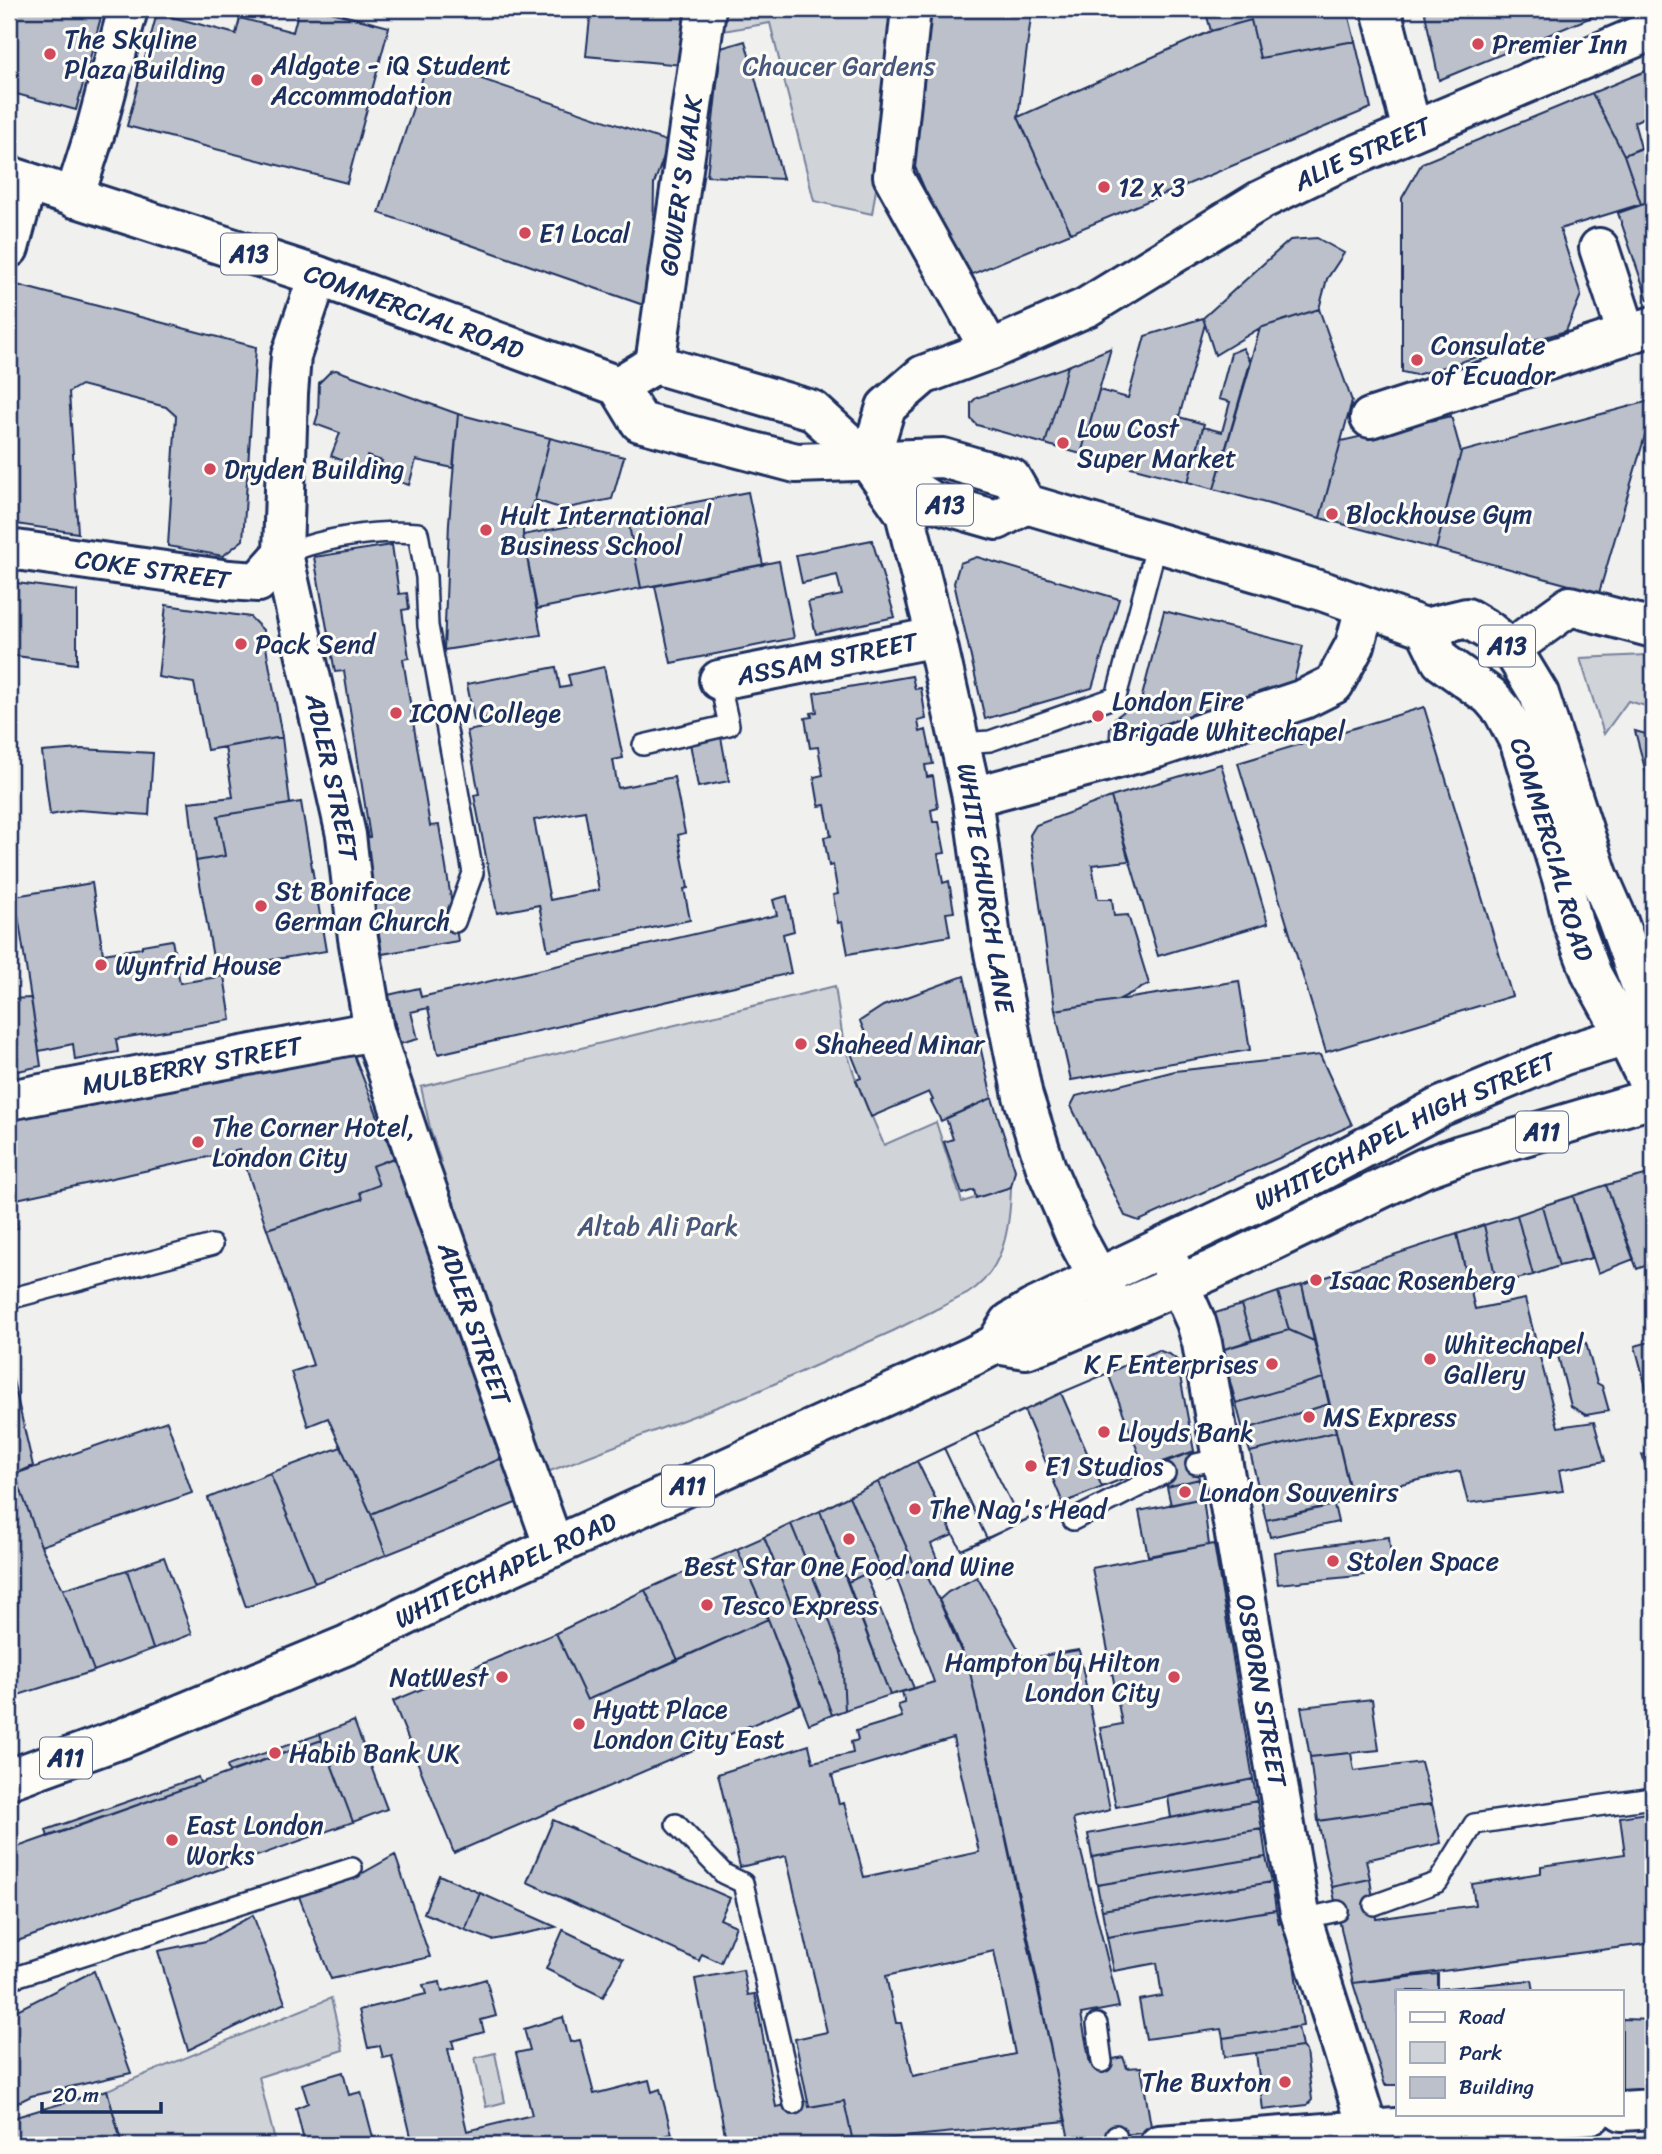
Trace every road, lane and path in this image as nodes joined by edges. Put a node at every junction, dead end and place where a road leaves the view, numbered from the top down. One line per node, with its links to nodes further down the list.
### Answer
1 (126, 9): 8 (main road)
2 (706, 9): 14 (main road, GOWER'S WALK)
3 (911, 9): 13 (main road)
4 (1381, 9): 6 (main road)
5 (1653, 30): 6 (main road, ALIE STREET)
6 (1412, 131): 13 (main road, ALIE STREET)
7 (18, 179): 8 (main road, COMMERCIAL ROAD / A13); 9 (main road)
8 (74, 198): 11 (main road, COMMERCIAL ROAD / A13)
9 (9, 248)
10 (1599, 248): 12 (main road)
11 (317, 276): 15 (main road, COMMERCIAL ROAD / A13); 20 (main road, ADLER STREET)
12 (1640, 330): 16 (main road)
13 (990, 350): 17 (main road, ALIE STREET)
14 (655, 364): 15 (main road); 17 (main road)
15 (618, 386): 17 (main road, A13)
16 (1370, 418)
17 (869, 461): 18 (main road, A13); 24 (main road, WHITE CHURCH LANE)
18 (1157, 543): 21 (main road, A13); 27 (lane)
19 (9, 549): 20 (main road, COKE STREET)
20 (284, 554): 30 (main road, ADLER STREET); 31 (lane)
21 (1365, 607): 22 (main road, A13); 29 (main road)
22 (1424, 628): 33 (main road, COMMERCIAL ROAD / A13); 33 (main road, COMMERCIAL ROAD / A13)
23 (1653, 628): 25 (main road)
24 (936, 637): 26 (main road, ASSAM STREET); 27 (main road, WHITE CHURCH LANE)
25 (1527, 637)
26 (719, 680): 28 (lane)
27 (961, 743): 29 (main road, WHITE CHURCH LANE)
28 (643, 745)
29 (972, 797): 40 (main road, WHITE CHURCH LANE)
30 (354, 900): 32 (lane); 34 (main road, ADLER STREET)
31 (455, 922)
32 (378, 929)
33 (1644, 1028): 35 (main road, COMMERCIAL ROAD / A13); 39 (main road, WHITECHAPEL HIGH STREET / A11)
34 (374, 1031): 37 (main road, MULBERRY STREET); 47 (main road, ADLER STREET)
35 (1653, 1092)
36 (1653, 1098): 41 (main road, WHITECHAPEL HIGH STREET / A11)
37 (9, 1100)
38 (212, 1245): 42 (lane)
39 (1162, 1248): 40 (main road, WHITECHAPEL ROAD / A11); 41 (main road, OSBORN STREET)
40 (1098, 1277): 43 (main road, WHITE CHURCH LANE); 44 (main road, WHITECHAPEL ROAD / A11)
41 (1179, 1283): 43 (main road, A11); 60 (main road, OSBORN STREET)
42 (9, 1299)
43 (1115, 1311): 44 (main road, A11)
44 (996, 1344): 47 (main road, WHITECHAPEL ROAD / A11)
45 (1165, 1473): 46 (lane)
46 (1073, 1520)
47 (554, 1547): 48 (main road, WHITECHAPEL ROAD / A11)
48 (9, 1779)
49 (1652, 1798): 52 (lane)
50 (676, 1824): 56 (lane)
51 (352, 1868): 53 (lane)
52 (1374, 1905)
53 (9, 1979)
54 (1097, 2024): 55 (lane)
55 (1102, 2062)
56 (794, 2104)
57 (1653, 2109): 58 (main road)
58 (1624, 2112)
59 (1574, 2116): 60 (main road)
60 (1371, 2138): 61 (main road)
61 (1159, 2145)

